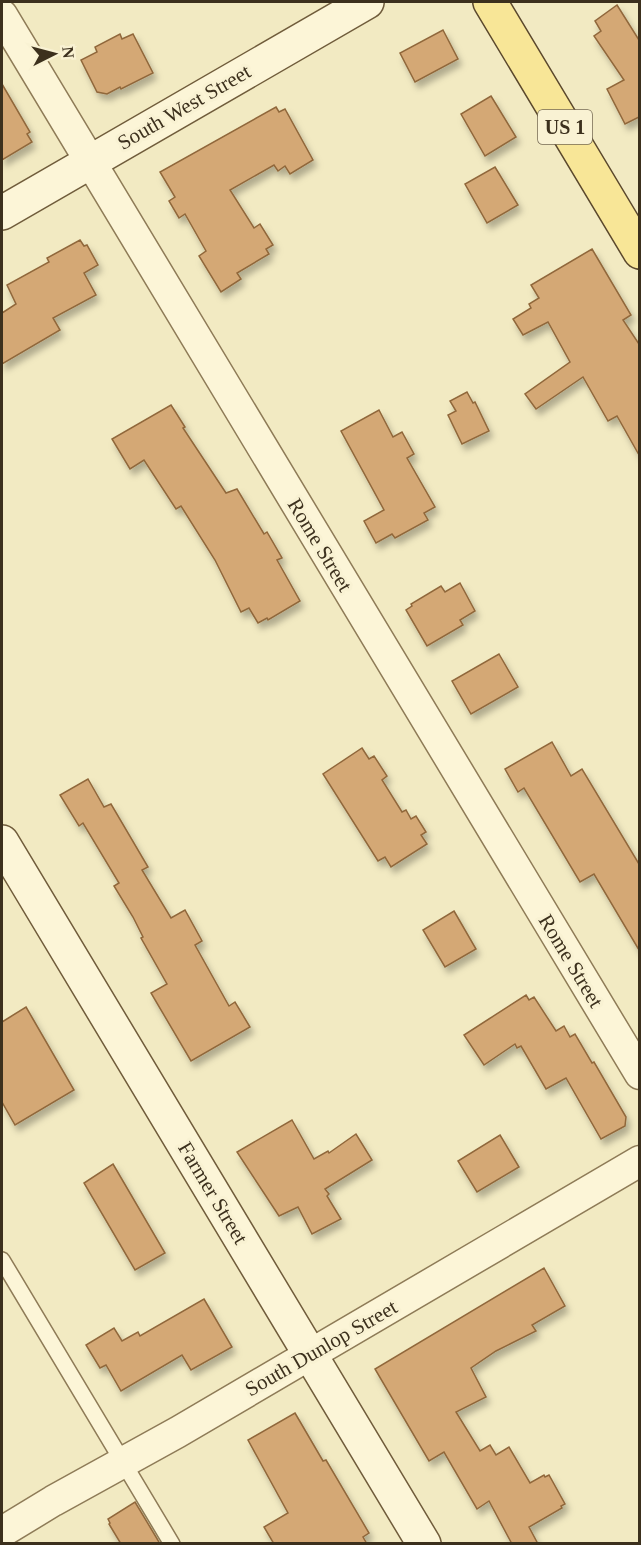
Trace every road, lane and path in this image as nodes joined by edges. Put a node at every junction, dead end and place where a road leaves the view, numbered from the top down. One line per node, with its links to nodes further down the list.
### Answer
1 (367, 2): 4 (street, South West Street)
2 (490, 2): 6 (main road, US 1)
3 (2, 15): 4 (street, Rome Street)
4 (90, 162): 5 (street, South West Street); 8 (street, Rome Street)
5 (2, 213)
6 (639, 252)
7 (2, 842): 11 (street, Farmer Street)
8 (639, 1074)
9 (639, 1161): 11 (street, South Dunlop Street)
10 (2, 1260): 12 (lane)
11 (310, 1354): 12 (street, South Dunlop Street); 15 (street, Farmer Street)
12 (123, 1463): 13 (street, South Dunlop Street); 14 (lane)
13 (2, 1532)
14 (172, 1544)
15 (424, 1544)

